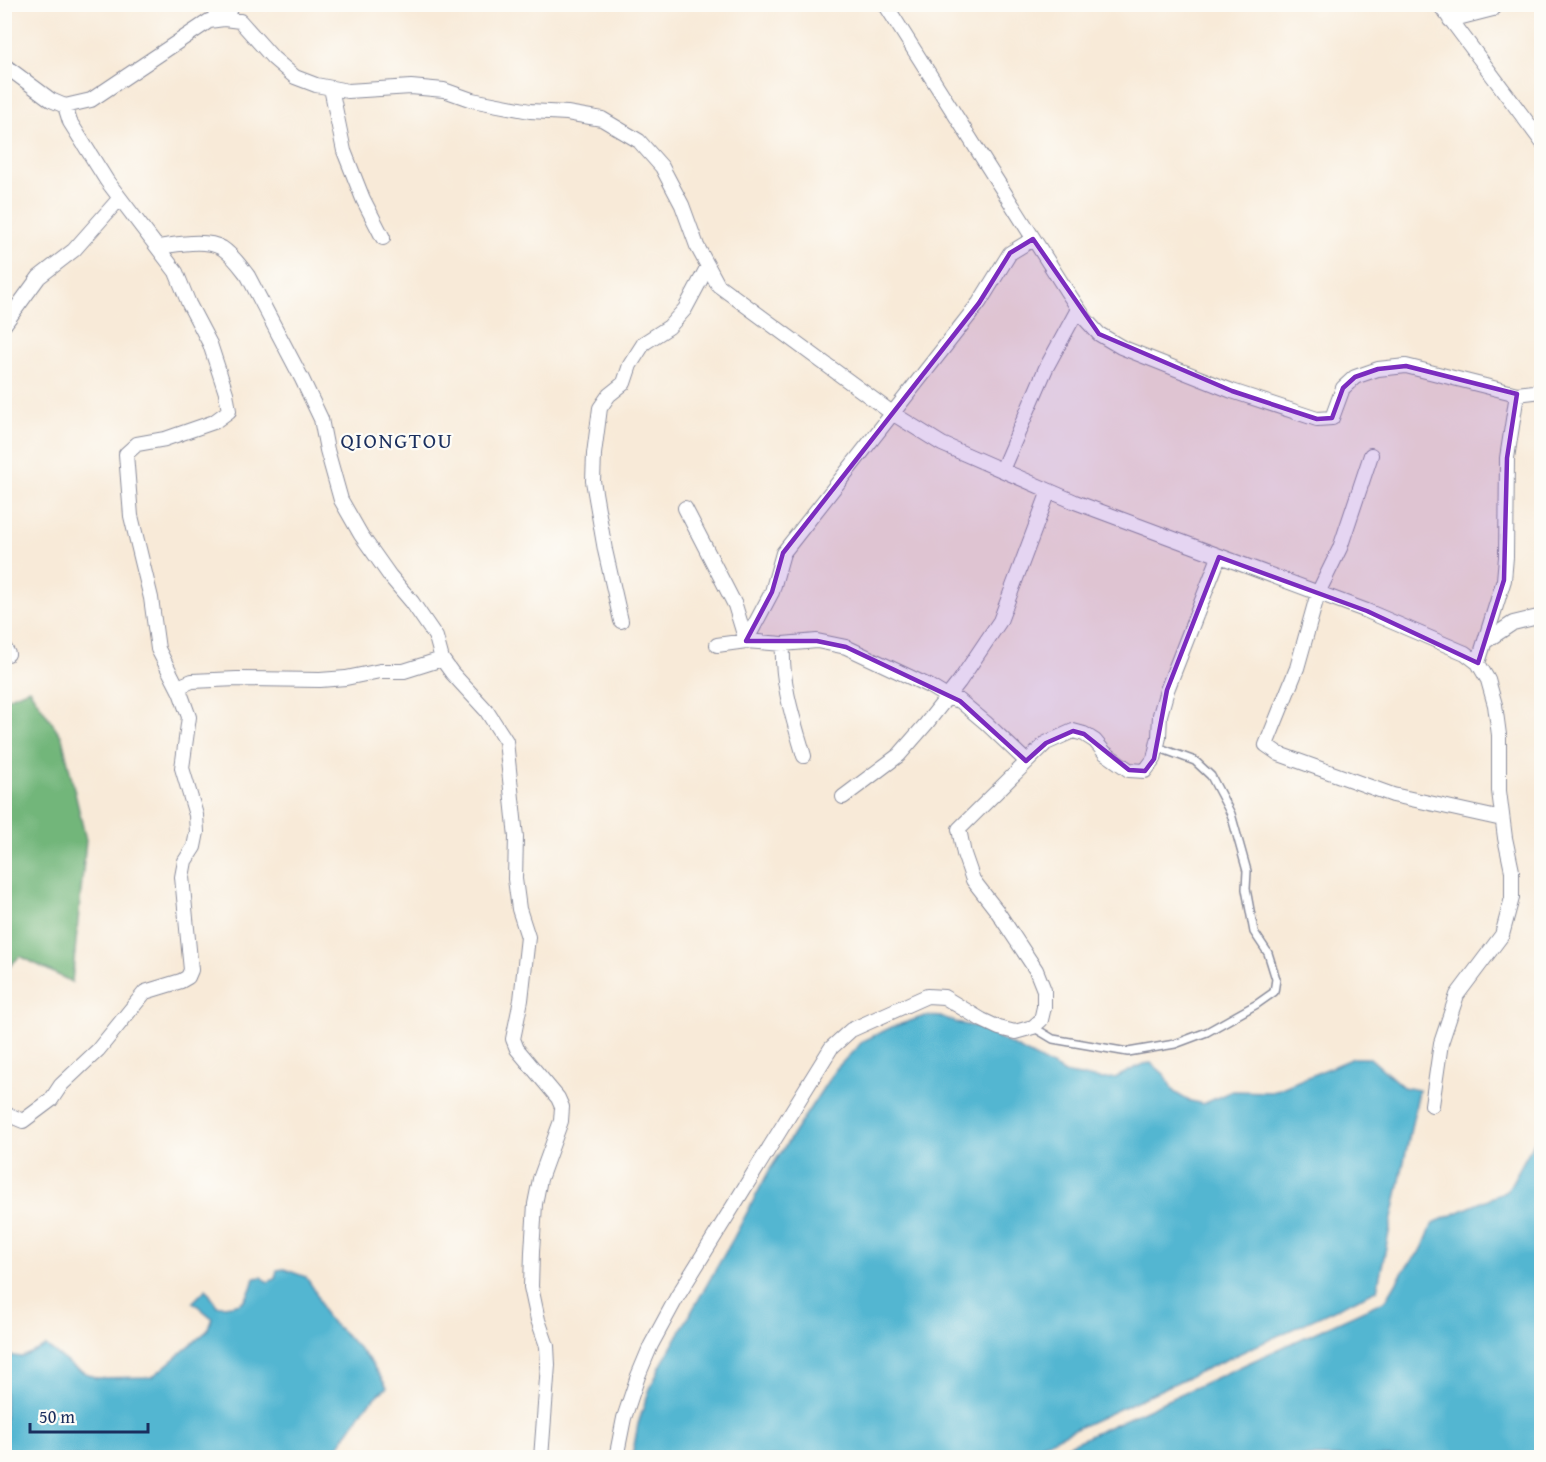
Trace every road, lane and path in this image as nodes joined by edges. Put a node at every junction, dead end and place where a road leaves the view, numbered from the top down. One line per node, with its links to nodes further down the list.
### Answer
1 (210, 4): 6 (street)
2 (232, 4): 6 (street)
3 (885, 4): 14 (street)
4 (1439, 4): 7 (street)
5 (1491, 4): 7 (street)
6 (224, 19): 9 (street); 10 (street)
7 (1450, 20): 11 (street)
8 (4, 65): 10 (street)
9 (331, 88): 13 (street); 16 (street)
10 (65, 106): 12 (street)
11 (1542, 142)
12 (120, 198): 15 (street); 18 (street)
13 (382, 238)
14 (1033, 239): 17 (street); 21 (street)
15 (157, 248): 34 (street); 36 (street)
16 (708, 266): 21 (street); 29 (street)
17 (1078, 309): 20 (street); 23 (street)
18 (4, 325)
19 (1542, 391): 20 (street)
20 (1517, 394): 31 (street)
21 (892, 413): 23 (street); 30 (street)
22 (1371, 455): 27 (street)
23 (1002, 470): 24 (street)
24 (1049, 491): 26 (street); 37 (street)
25 (685, 508): 30 (street)
26 (1219, 557): 27 (street); 38 (street)
27 (1318, 593): 35 (street); 42 (street)
28 (1542, 615): 31 (street)
29 (621, 621)
30 (746, 641): 32 (street); 33 (street)
31 (1485, 641): 35 (street)
32 (783, 644): 37 (street); 39 (street)
33 (717, 645)
34 (442, 659): 36 (street); 46 (street)
35 (1478, 663): 42 (street)
36 (178, 687): 45 (street)
37 (947, 697): 40 (street); 41 (street)
38 (1157, 747): 40 (street); 43 (lane)
39 (804, 756)
40 (1026, 761): 43 (street)
41 (843, 798)
42 (1502, 819): 44 (street)
43 (1033, 1027): 47 (street)
44 (1431, 1105)
45 (4, 1116)
46 (541, 1458)
47 (616, 1458)

